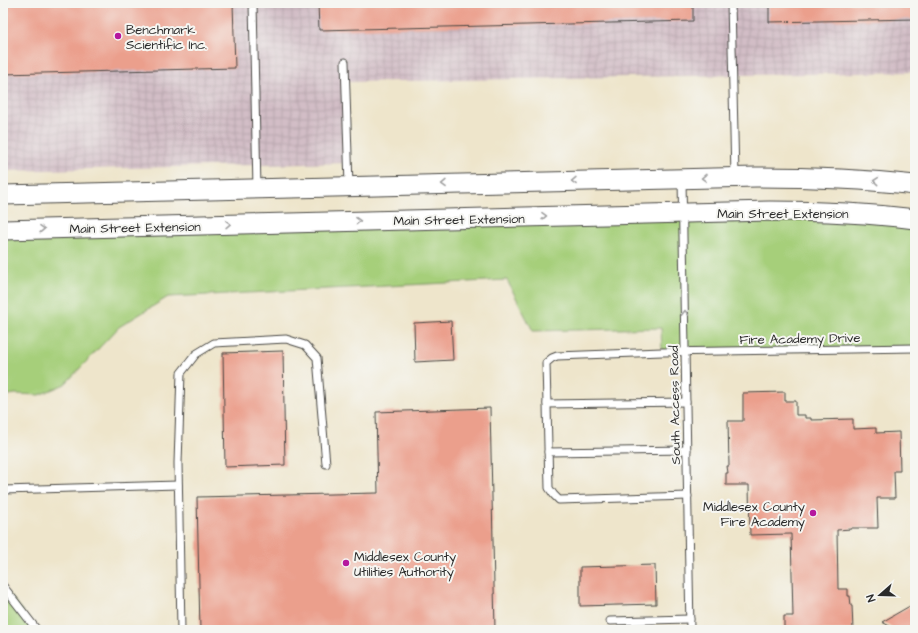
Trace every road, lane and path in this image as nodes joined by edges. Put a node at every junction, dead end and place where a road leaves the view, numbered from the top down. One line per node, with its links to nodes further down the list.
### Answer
1 (253, 3): 8 (lane)
2 (731, 3): 4 (lane)
3 (345, 62): 7 (lane)
4 (734, 177): 5 (main road, one-way to 5); 6 (main road, one-way to 4)
5 (682, 179): 7 (main road, one-way to 7); 10 (lane, South Access Road)
6 (915, 185)
7 (349, 187): 8 (main road)
8 (257, 189): 9 (main road)
9 (3, 195)
10 (682, 213): 11 (main road, Main Street Extension); 12 (main road, Main Street Extension, one-way to 10); 14 (lane, South Access Road, one-way to 10)
11 (915, 219)
12 (3, 230)
13 (915, 348): 14 (lane, Fire Academy Drive)
14 (685, 352): 15 (lane, South Access Road); 16 (lane, Fire Academy Drive)
15 (686, 402): 16 (lane); 17 (lane, South Access Road)
16 (547, 404): 18 (lane)
17 (687, 450): 18 (lane); 22 (lane, South Access Road)
18 (548, 452): 22 (lane)
19 (326, 464): 20 (lane)
20 (178, 485): 21 (lane); 27 (lane)
21 (3, 490)
22 (688, 496): 24 (lane, South Access Road)
23 (3, 586): 26 (lane)
24 (690, 619): 25 (lane); 28 (lane, South Access Road)
25 (610, 621)
26 (37, 630)
27 (180, 630)
28 (690, 630)

